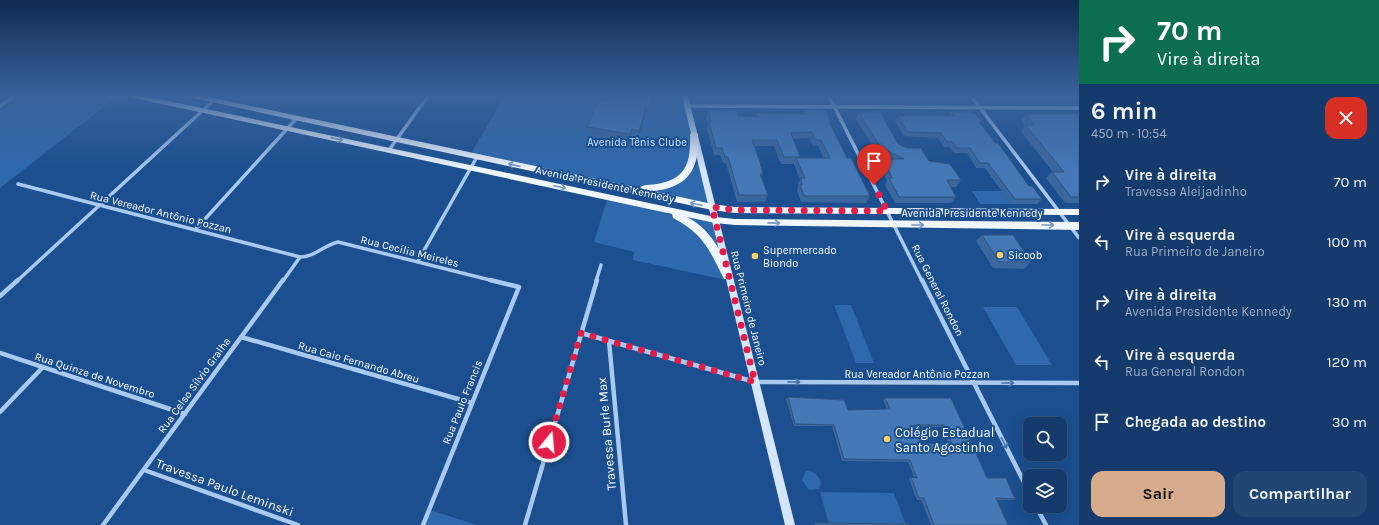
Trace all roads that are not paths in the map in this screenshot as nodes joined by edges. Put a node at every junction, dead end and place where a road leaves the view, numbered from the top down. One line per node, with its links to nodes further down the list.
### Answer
1 (192, 120): 18 (street)
2 (250, 120): 9 (main road, Avenida Presidente Kennedy)
3 (294, 120): 9 (street)
4 (309, 120): 11 (main road, Avenida Presidente Kennedy)
5 (410, 120): 11 (street)
6 (691, 120): 10 (street, Rua Primeiro de Janeiro)
7 (841, 120): 20 (street, Rua General Rondon)
8 (989, 120): 21 (street)
9 (287, 128): 12 (main road, Avenida Presidente Kennedy, one-way to 12); 26 (street)
10 (694, 134): 16 (main road); 19 (street, Rua Primeiro de Janeiro)
11 (397, 139): 12 (street); 13 (main road, Avenida Presidente Kennedy)
12 (390, 150): 14 (main road, Avenida Presidente Kennedy)
13 (477, 157): 14 (street); 16 (main road, Avenida Presidente Kennedy, one-way to 13)
14 (471, 168): 17 (main road, Avenida Presidente Kennedy, one-way to 17); 29 (street)
15 (18, 184): 18 (street, Rua Vereador Antônio Pozzan)
16 (618, 188): 19 (main road, Avenida Presidente Kennedy, one-way to 16)
17 (625, 200): 23 (main road, Avenida Presidente Kennedy); 31 (main road)
18 (99, 205): 26 (street, Rua Vereador Antônio Pozzan); 33 (street)
19 (712, 207): 20 (main road, Avenida Presidente Kennedy); 23 (street, Rua Primeiro de Janeiro)
20 (887, 211): 21 (main road, Avenida Presidente Kennedy); 24 (street, Rua General Rondon)
21 (1059, 212): 22 (main road, Avenida Presidente Kennedy); 25 (street)
22 (1079, 212)
23 (715, 220): 24 (main road, Avenida Presidente Kennedy, one-way to 24); 31 (street, Rua Primeiro de Janeiro)
24 (894, 224): 25 (main road, Avenida Presidente Kennedy, one-way to 25); 40 (street, Rua General Rondon)
25 (1074, 226): 27 (street)
26 (195, 230): 28 (street, Rua Vereador Antônio Pozzan)
27 (1079, 238)
28 (300, 257): 29 (street, Rua Cecília Meireles); 35 (street, Rua Celso Sílvio Gralha)
29 (418, 261): 32 (street, Rua Cecília Meireles)
30 (601, 266): 34 (street)
31 (728, 276): 39 (street, Rua Primeiro de Janeiro)
32 (519, 287): 42 (street, Rua Paulo Francis)
33 (0, 296)
34 (581, 333): 36 (street, Rua Vereador Antônio Pozzan); 51 (street)
35 (241, 337): 42 (street, Rua Caio Fernando Abreu); 44 (street, Rua Celso Sílvio Gralha)
36 (609, 341): 39 (street, Rua Vereador Antônio Pozzan); 52 (street, Travessa Burle Max)
37 (0, 353): 38 (street, Rua Quinze de Novembro)
38 (43, 367): 43 (street); 44 (street, Rua Quinze de Novembro)
39 (755, 382): 40 (street, Rua Vereador Antônio Pozzan, one-way to 40); 53 (street, Rua Primeiro de Janeiro)
40 (974, 383): 41 (street, Rua Vereador Antônio Pozzan, one-way to 41); 46 (street, Rua General Rondon, one-way to 46)
41 (1079, 383)
42 (472, 403): 50 (street, Rua Paulo Francis)
43 (0, 412)
44 (185, 414): 45 (street, Rua Celso Sílvio Gralha)
45 (144, 470): 48 (street, Rua Celso Sílvio Gralha); 49 (street, Travessa Paulo Leminski)
46 (1023, 480)
47 (1040, 513): 54 (street)
48 (104, 525)
49 (298, 525)
50 (424, 525)
51 (525, 525)
52 (626, 525)
53 (790, 525)
54 (1046, 525)

